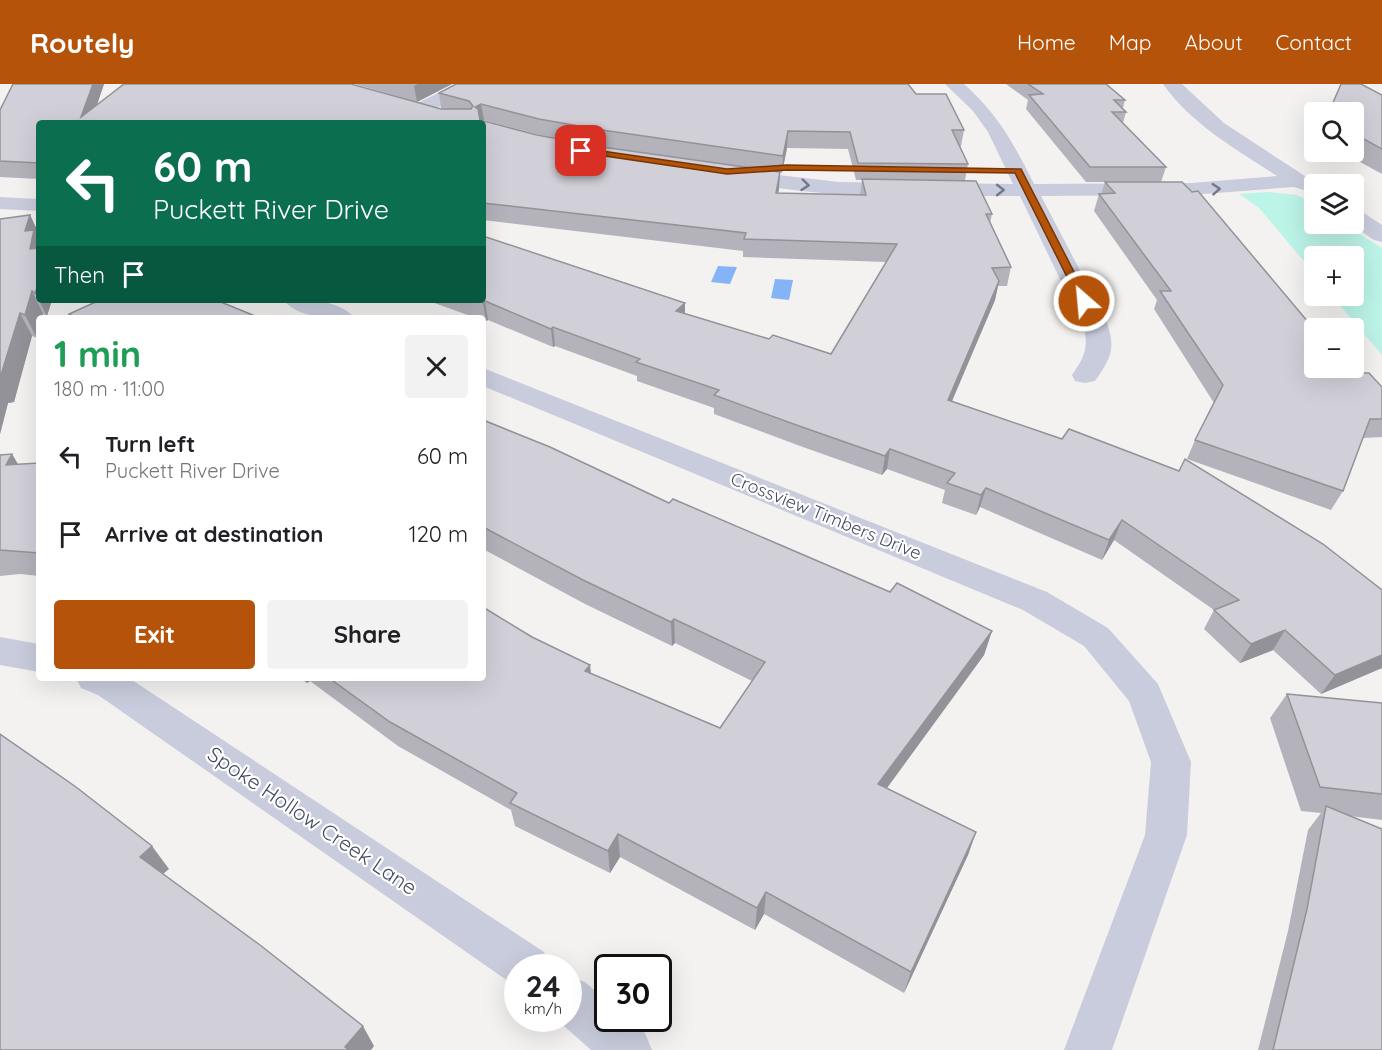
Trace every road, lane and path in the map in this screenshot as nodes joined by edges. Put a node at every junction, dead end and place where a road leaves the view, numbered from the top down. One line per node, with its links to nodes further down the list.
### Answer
1 (471, 84): 5 (street)
2 (954, 84): 11 (street)
3 (1172, 84): 7 (street)
4 (396, 104): 5 (street)
5 (418, 110): 6 (street)
6 (441, 116)
7 (1271, 163): 10 (street); 12 (street)
8 (896, 170): 11 (street, one-way to 11)
9 (996, 170): 11 (street)
10 (1136, 171)
11 (1028, 178): 13 (street, one-way to 13); 20 (street)
12 (1304, 184)
13 (1304, 185)
14 (0, 203): 15 (street)
15 (36, 205)
16 (1364, 223): 17 (street)
17 (1382, 235)
18 (304, 303): 19 (street)
19 (334, 315)
20 (1085, 375)
21 (486, 377): 28 (street, Crossview Timbers Drive)
22 (0, 651): 23 (street)
23 (36, 657)
24 (101, 681): 25 (street, Spoke Hollow Creek Lane)
25 (507, 954)
26 (582, 1011): 27 (street)
27 (628, 1050)
28 (1088, 1050)

